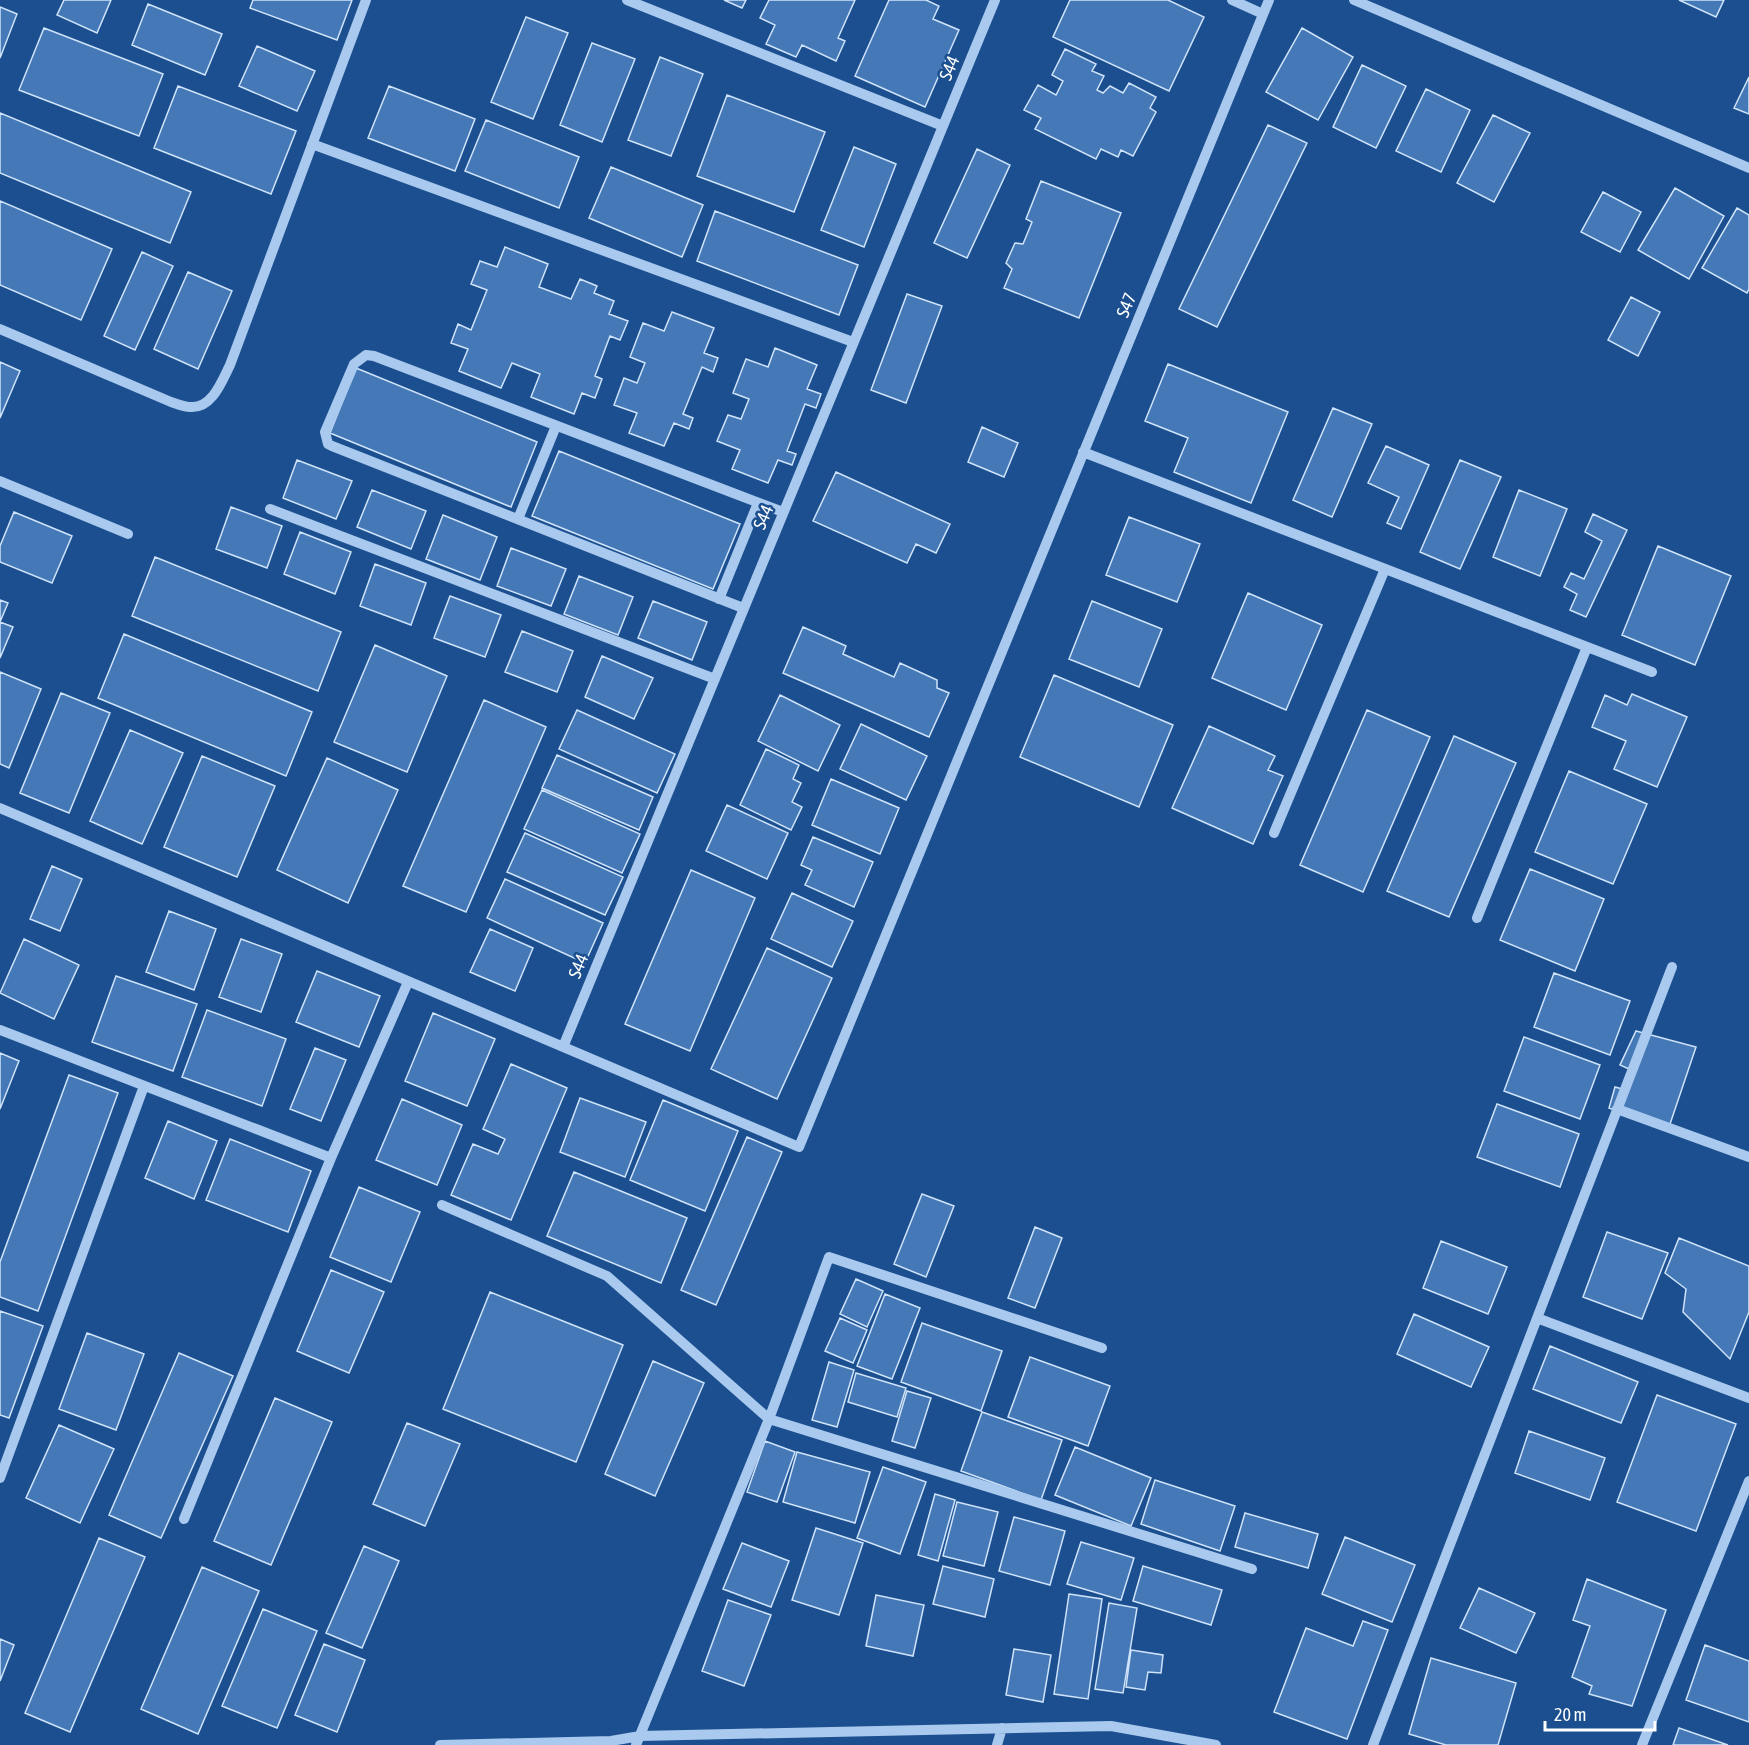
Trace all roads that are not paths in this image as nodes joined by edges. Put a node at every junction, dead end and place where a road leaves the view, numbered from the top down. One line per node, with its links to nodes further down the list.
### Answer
1 (366, 0): 9 (street)
2 (627, 0): 8 (street)
3 (995, 0): 8 (street, S44)
4 (1232, 0): 7 (street)
5 (1269, 0): 7 (street, S47)
6 (1354, 0): 10 (street)
7 (1263, 14): 14 (street, S47)
8 (943, 126): 12 (street, S44)
9 (312, 144): 11 (street); 12 (street)
10 (1749, 168)
11 (0, 329)
12 (853, 342): 18 (street, S44)
13 (556, 426): 16 (street); 19 (street); 19 (street)
14 (1083, 452): 21 (street); 33 (street, S47)
15 (0, 481): 20 (street)
16 (758, 502): 18 (street); 22 (street)
17 (270, 509): 26 (street)
18 (783, 512): 23 (street, S44)
19 (518, 519): 22 (street)
20 (128, 534)
21 (1385, 569): 24 (street); 28 (street)
22 (719, 599): 23 (street)
23 (743, 608): 26 (street, S44)
24 (1587, 647): 25 (street); 29 (street)
25 (1652, 672)
26 (715, 679): 33 (street, S44)
27 (0, 808): 31 (street)
28 (1274, 833)
29 (1477, 918)
30 (1672, 967): 35 (street)
31 (408, 982): 33 (street); 36 (street)
32 (0, 1030): 34 (street)
33 (562, 1047)
34 (144, 1086): 36 (street); 43 (street)
35 (1617, 1109): 37 (street); 39 (street)
36 (331, 1158): 45 (street)
37 (1749, 1158)
38 (442, 1206): 42 (street)
39 (1537, 1318): 41 (street); 52 (street)
40 (1102, 1348): 42 (street)
41 (1749, 1398)
42 (769, 1419): 46 (street); 48 (street)
43 (0, 1478)
44 (1749, 1481): 53 (street)
45 (184, 1519)
46 (1252, 1569)
47 (1002, 1728): 48 (street); 50 (street); 51 (street)
48 (638, 1740): 49 (street)
49 (440, 1745)
50 (997, 1745)
51 (1216, 1745)
52 (1373, 1745)
53 (1642, 1745)

